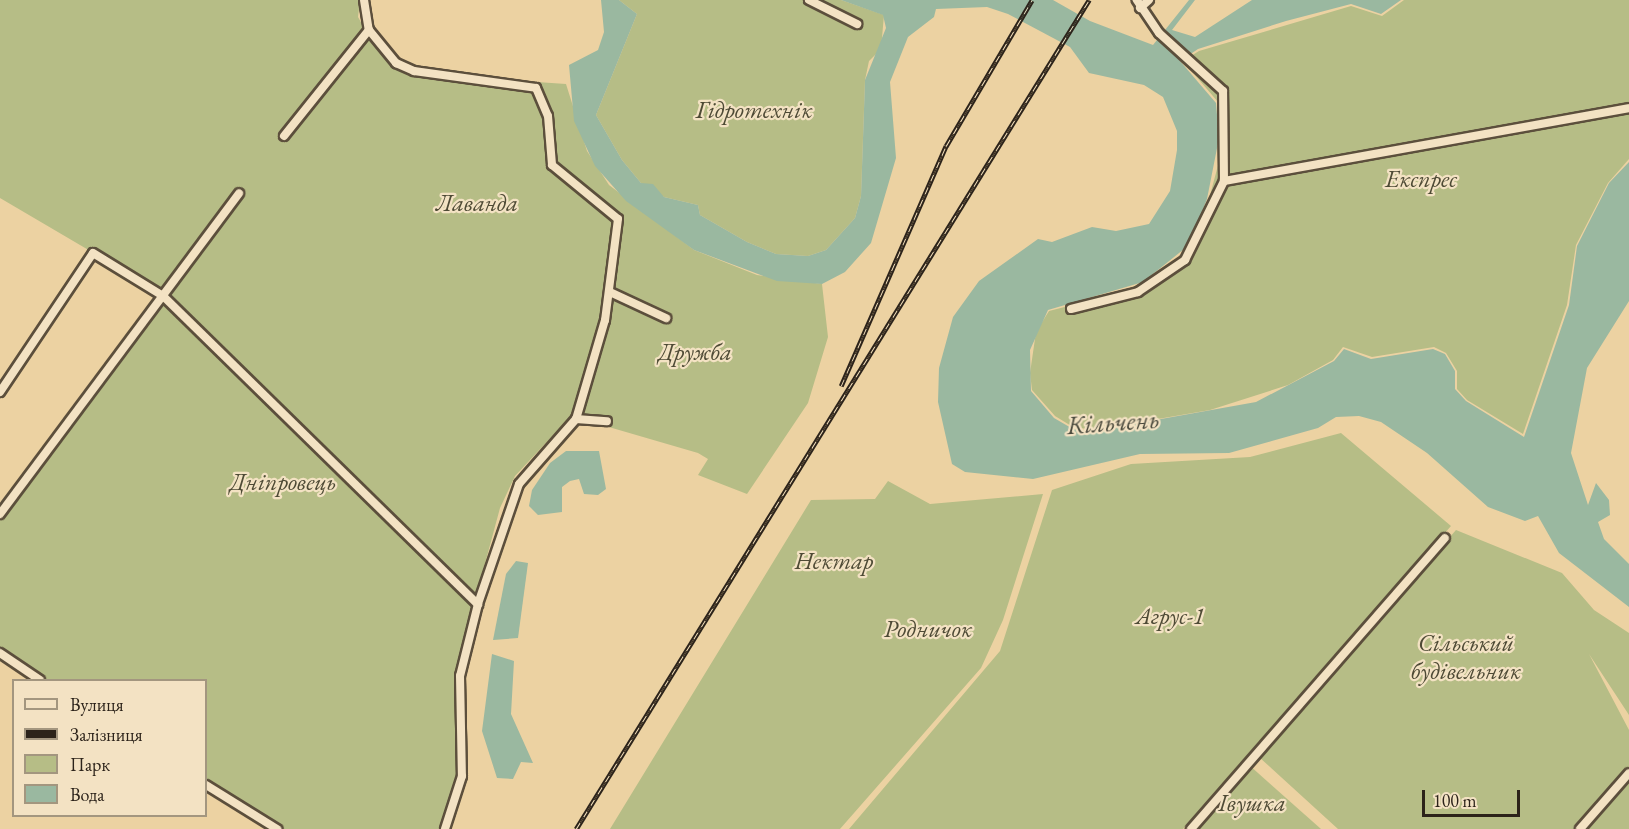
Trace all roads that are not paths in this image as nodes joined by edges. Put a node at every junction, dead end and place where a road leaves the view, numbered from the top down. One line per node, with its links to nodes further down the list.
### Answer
1 (364, 0): 6 (street)
2 (809, 0): 5 (street)
3 (1149, 0): 4 (street)
4 (1139, 4): 9 (street)
5 (857, 24)
6 (369, 30): 8 (street); 11 (street)
7 (1628, 108): 9 (street)
8 (284, 136)
9 (1224, 181): 13 (street)
10 (239, 193): 12 (street)
11 (610, 292): 14 (street); 16 (street)
12 (164, 296): 15 (street); 18 (street); 20 (street)
13 (1071, 309)
14 (666, 318)
15 (0, 392)
16 (576, 418): 17 (street); 20 (street)
17 (607, 421)
18 (0, 514)
19 (1445, 538): 27 (street)
20 (478, 604): 26 (street)
21 (0, 653): 22 (street)
22 (37, 679)
23 (1629, 773): 28 (street)
24 (207, 787): 25 (street)
25 (277, 829)
26 (445, 829)
27 (1191, 829)
28 (1580, 829)

